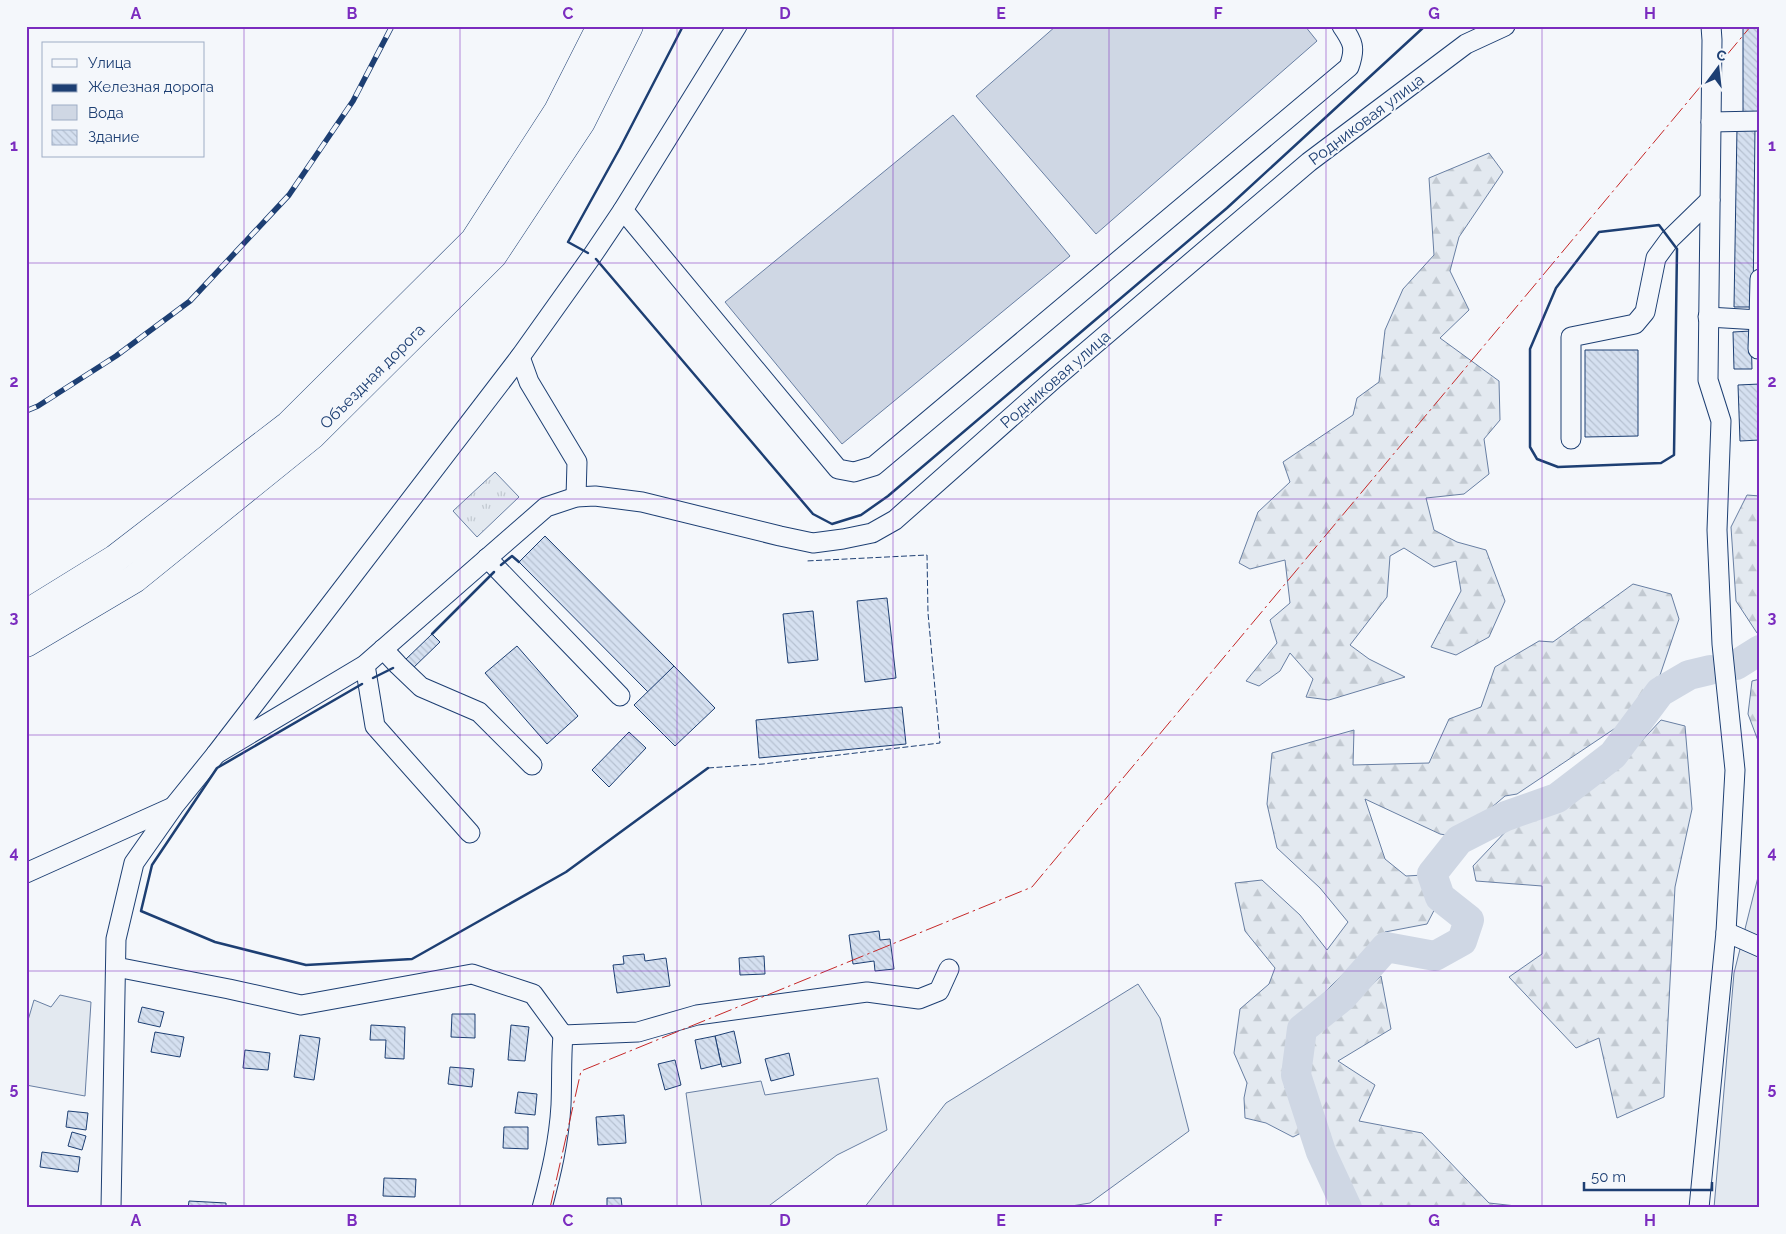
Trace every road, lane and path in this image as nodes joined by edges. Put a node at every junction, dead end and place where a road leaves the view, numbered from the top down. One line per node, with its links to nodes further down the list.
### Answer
1 (601, 26): 19 (highway, Объездная дорога)
2 (629, 26): 20 (highway, Объездная дорога)
3 (737, 26): 10 (street)
4 (1342, 26): 10 (street)
5 (1505, 26): 17 (street, Родниковая улица)
6 (1711, 26): 8 (street)
7 (1760, 121): 8 (street)
8 (1711, 122): 9 (street)
9 (1710, 200): 12 (street); 16 (street)
10 (623, 210): 15 (street)
11 (1760, 279): 13 (street)
12 (1708, 317): 13 (street); 29 (street)
13 (1759, 320): 14 (street)
14 (1758, 349)
15 (520, 357): 17 (street); 24 (street)
16 (1571, 439)
17 (576, 497): 18 (street, Родниковая улица)
18 (487, 558): 21 (street); 23 (street)
19 (26, 614)
20 (26, 643)
21 (383, 649): 22 (street); 25 (street)
22 (365, 665): 24 (street); 27 (street)
23 (620, 696)
24 (216, 754): 26 (street)
25 (532, 765)
26 (174, 806): 28 (street); 31 (street)
27 (470, 833)
28 (26, 873)
29 (1726, 932): 30 (street); 36 (street)
30 (1760, 947)
31 (116, 967): 33 (street); 34 (street)
32 (949, 969): 33 (street)
33 (563, 1035): 35 (street)
34 (111, 1208)
35 (542, 1208)
36 (1699, 1208)

